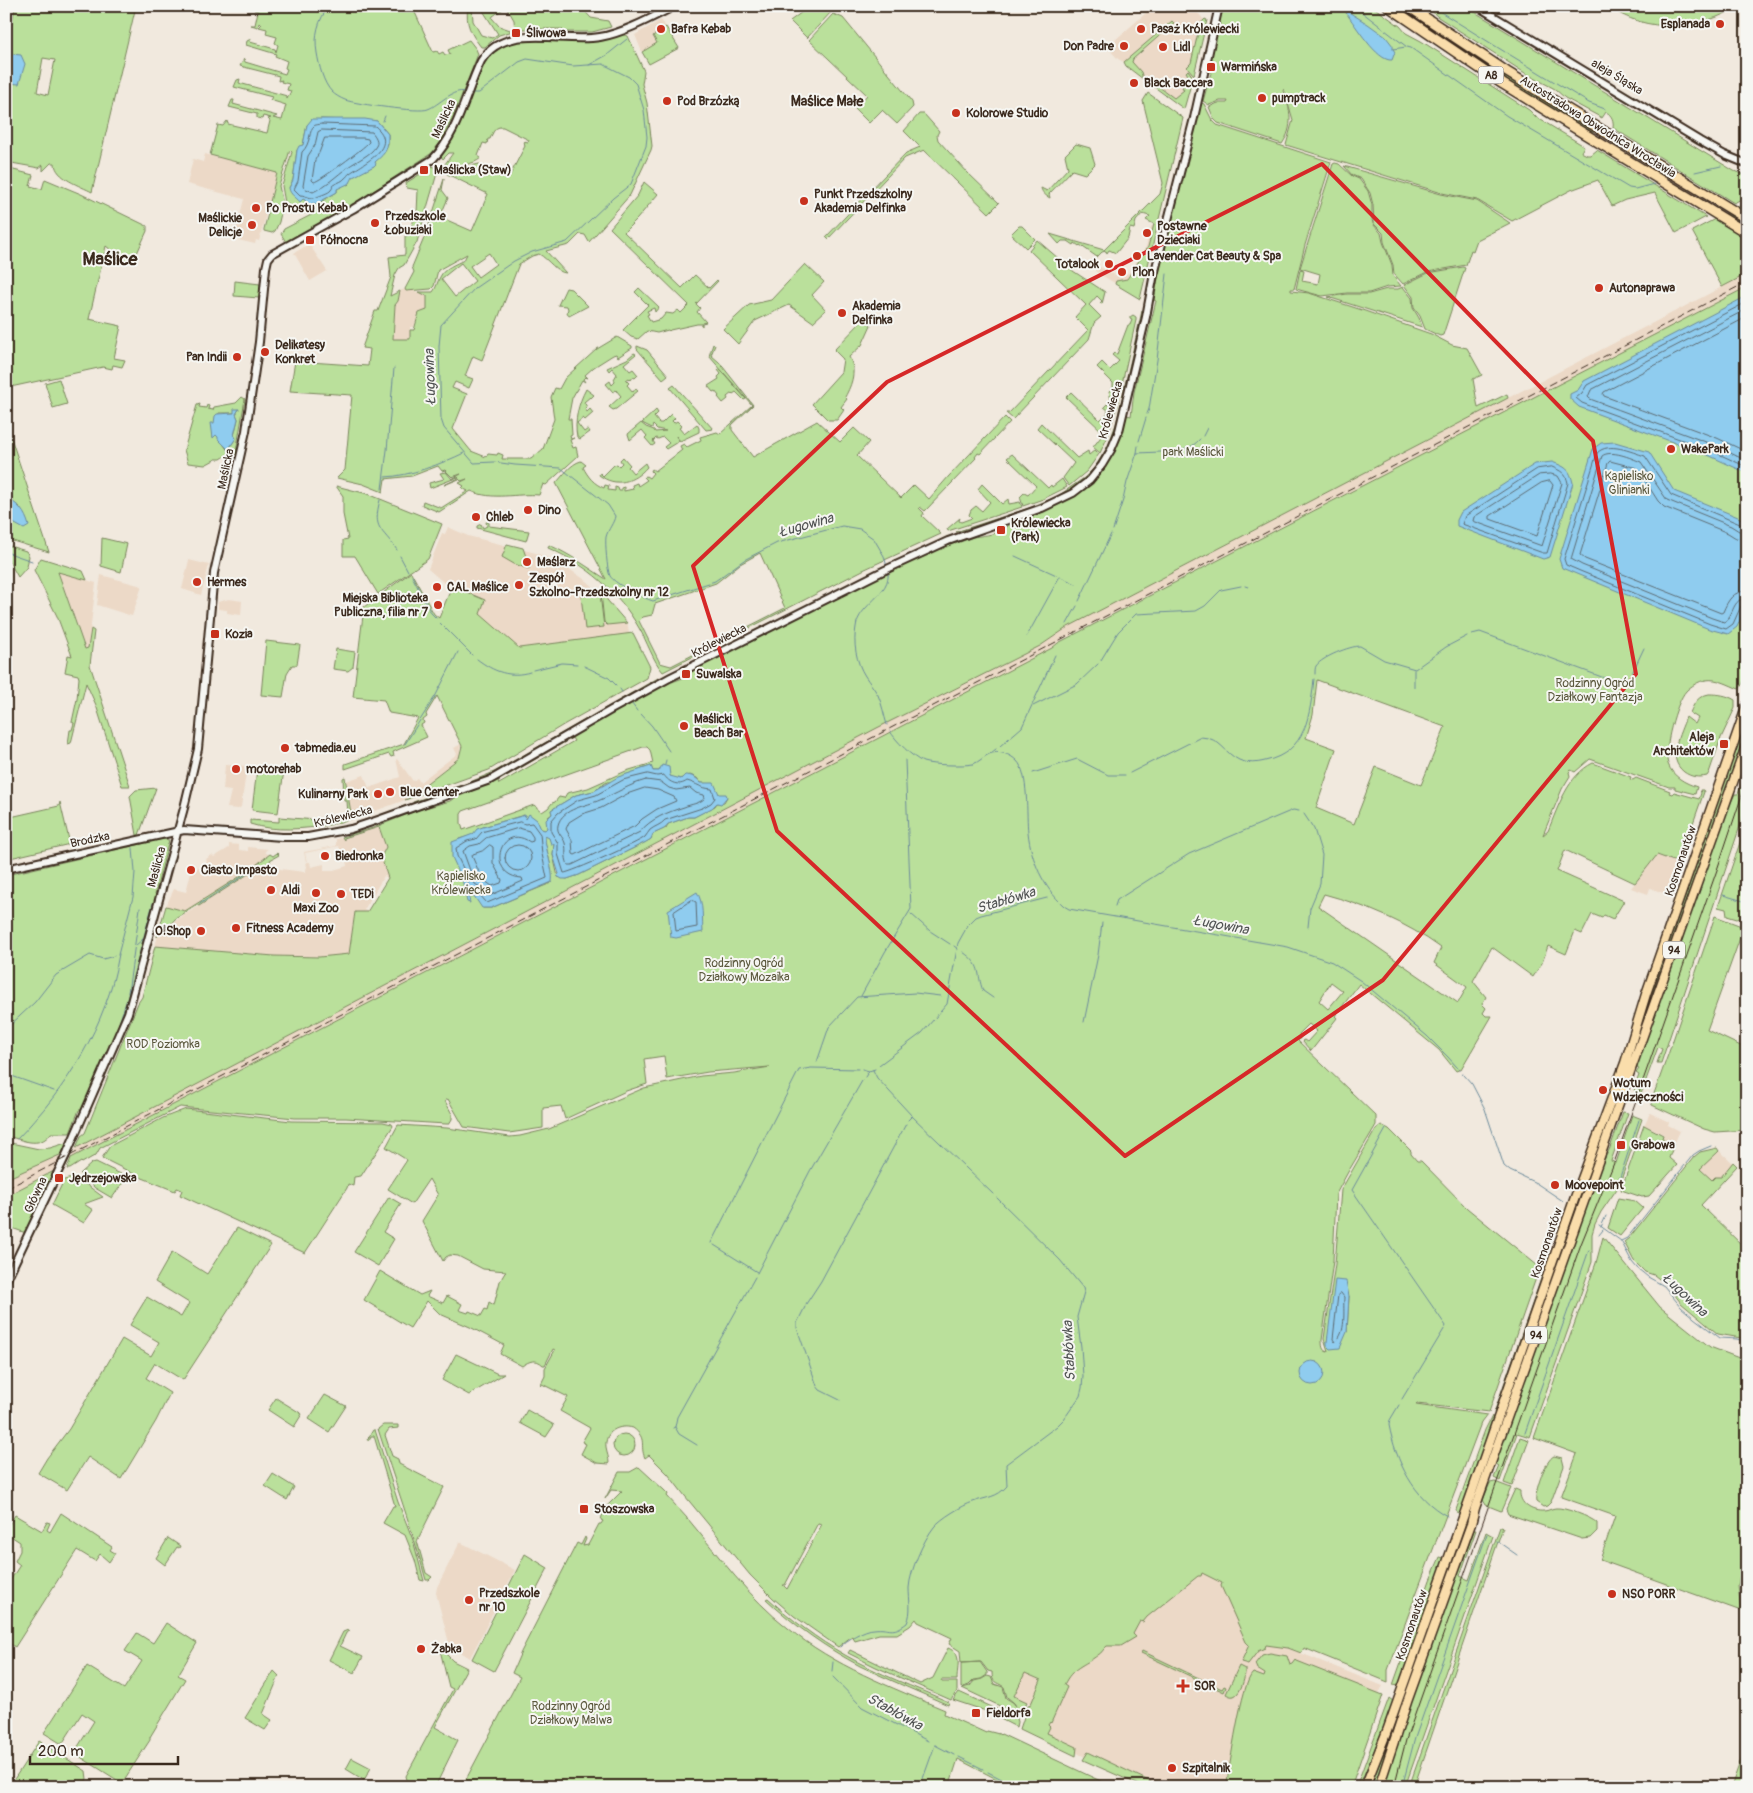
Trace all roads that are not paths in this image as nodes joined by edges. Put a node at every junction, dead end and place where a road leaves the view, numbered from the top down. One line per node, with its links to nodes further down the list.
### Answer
1 (675, 6): 11 (street, Maślicka)
2 (1219, 6): 11 (street, Królewiecka)
3 (1388, 6): 8 (highway, Autostradowa Obwodnica Wrocławia / A8)
4 (1408, 6): 7 (highway, Autostradowa Obwodnica Wrocławia / A8)
5 (1477, 6): 6 (street, aleja Śląska)
6 (1747, 164)
7 (1747, 219)
8 (1747, 233)
9 (1747, 705): 15 (main road, Kosmonautów / 94)
10 (1747, 743): 16 (main road, Kosmonautów / 94)
11 (178, 832): 12 (street, Brodzka); 13 (street, Maślicka)
12 (6, 869)
13 (59, 1172): 14 (street, Główna)
14 (6, 1281)
15 (1365, 1787)
16 (1379, 1787)

